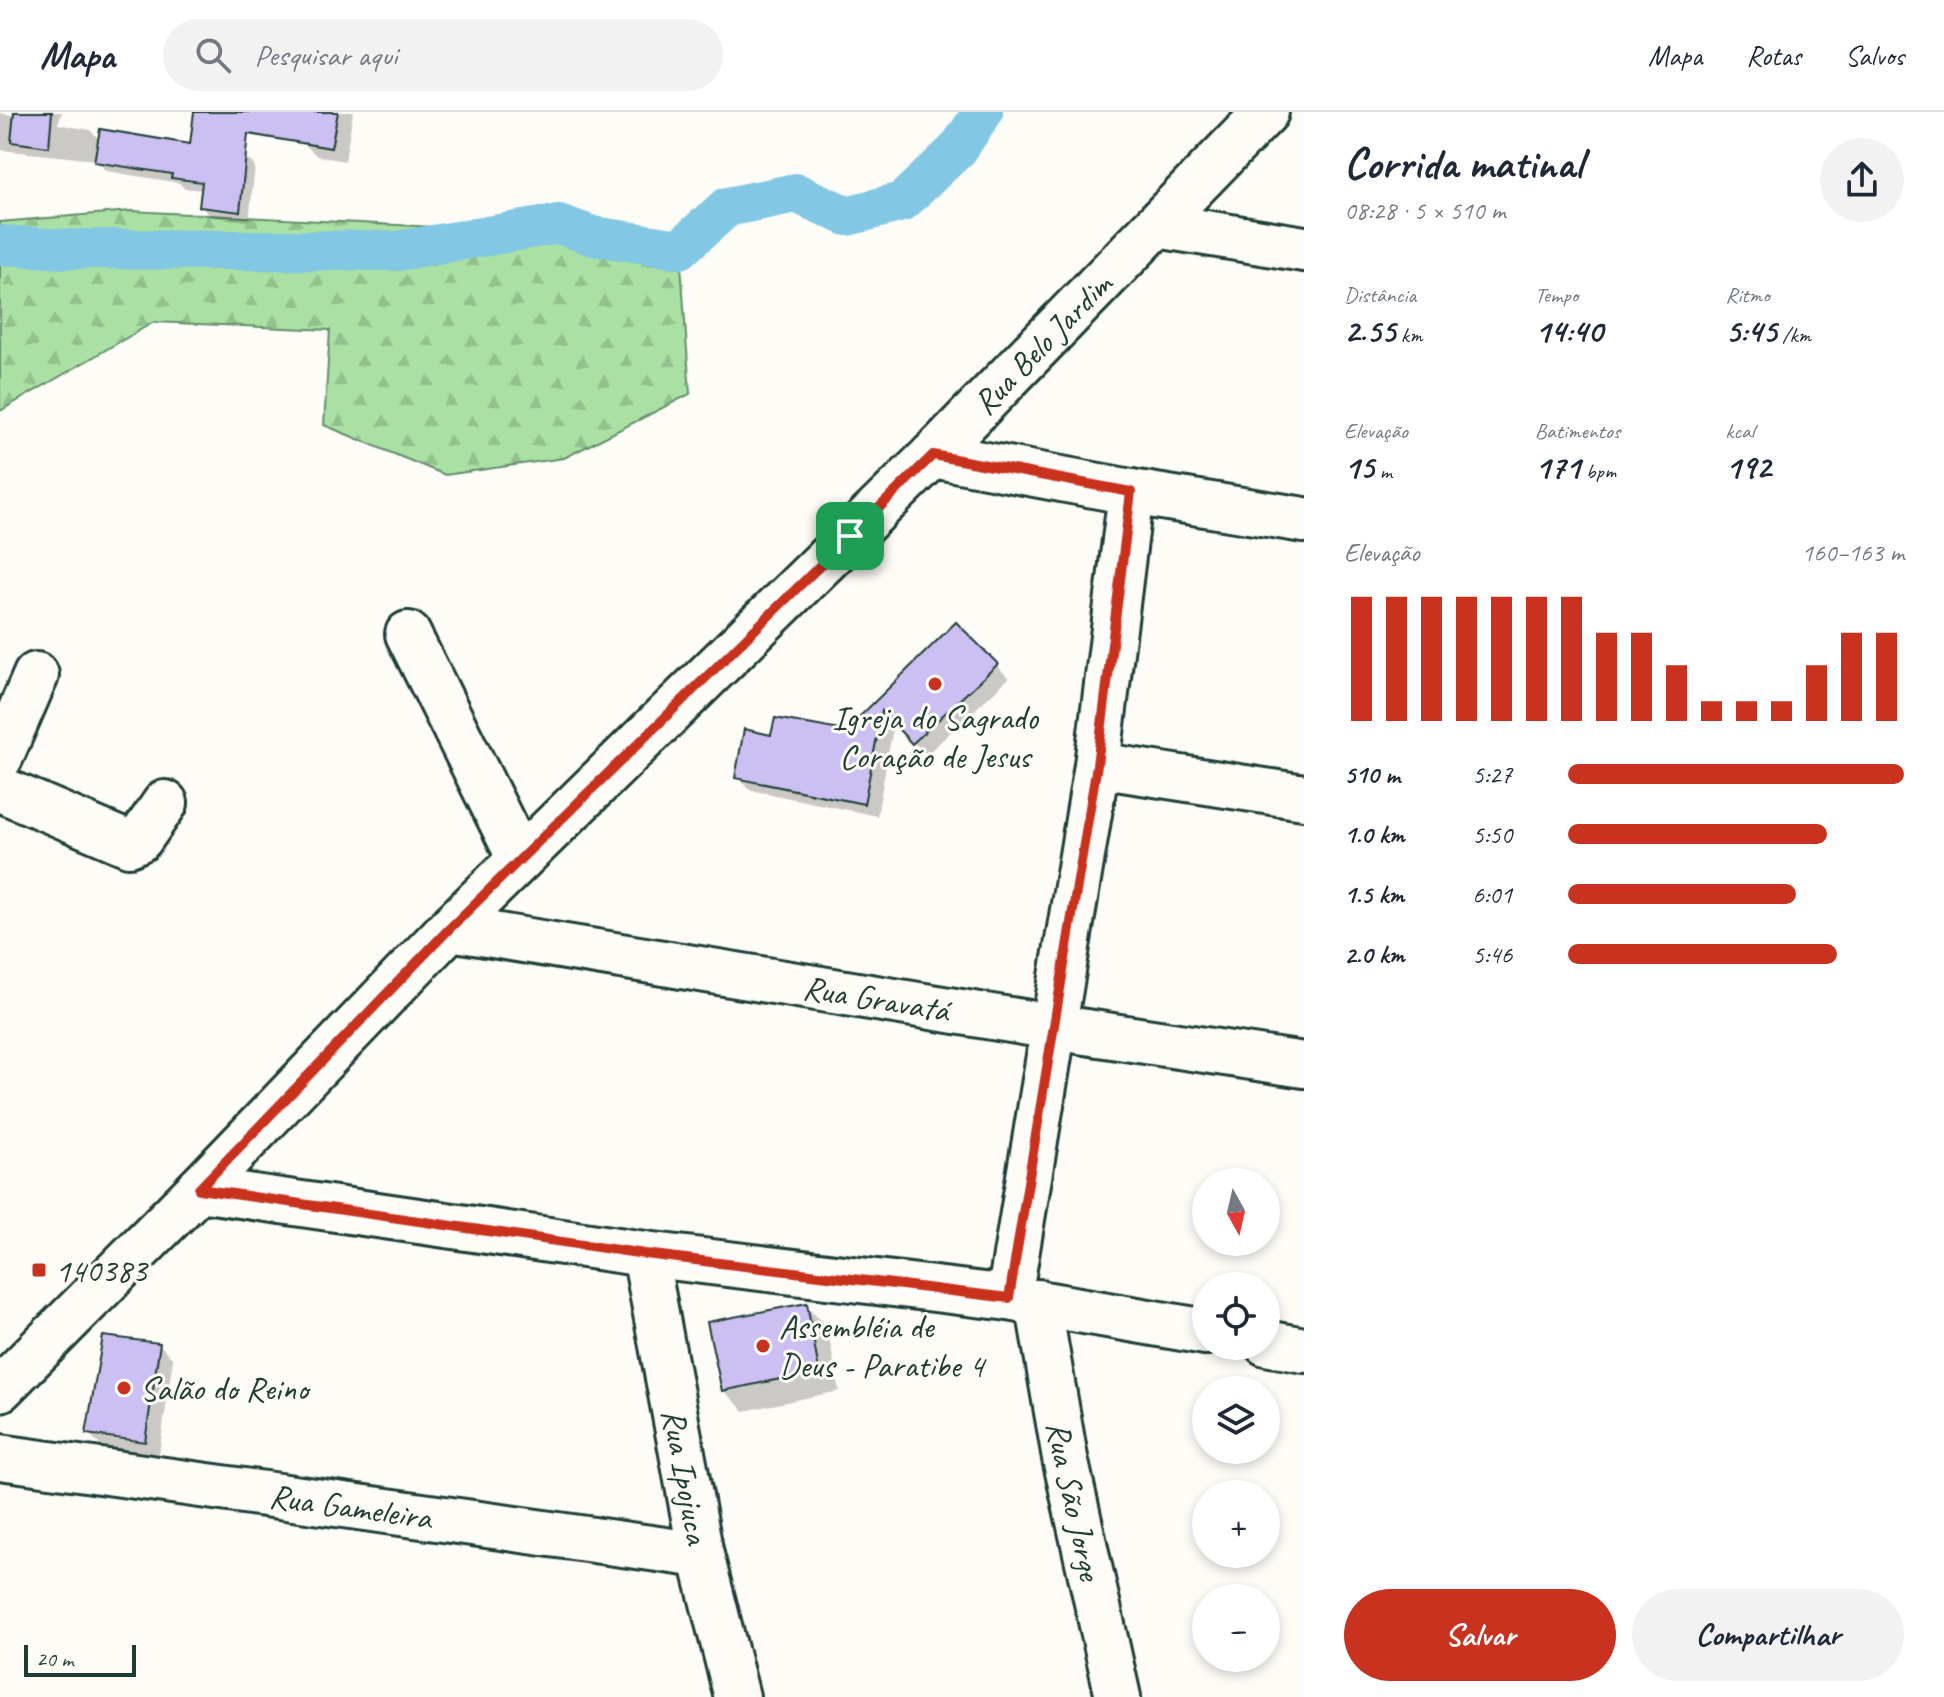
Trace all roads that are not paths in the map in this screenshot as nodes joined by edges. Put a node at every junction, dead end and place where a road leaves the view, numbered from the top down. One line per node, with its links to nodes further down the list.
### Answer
1 (1266, 112): 2 (street, Rua Belo Jardim)
2 (1157, 225): 3 (street); 4 (street, Rua Belo Jardim)
3 (1304, 249)
4 (933, 455): 5 (street); 14 (street, Rua Belo Jardim)
5 (1131, 492): 6 (street); 10 (street, Rua São Jorge)
6 (1304, 520)
7 (408, 634): 14 (street)
8 (36, 675): 9 (street)
9 (0, 758)
10 (1097, 765): 12 (street); 16 (street, Rua São Jorge)
11 (0, 789): 13 (street)
12 (1304, 797)
13 (165, 803)
14 (520, 859): 15 (street, Rua Belo Jardim)
15 (450, 928): 16 (street, Rua Gravatá); 18 (street, Rua Belo Jardim)
16 (1053, 1027): 17 (street, Rua Gravatá); 20 (street, Rua São Jorge)
17 (1304, 1065)
18 (199, 1189): 19 (street); 24 (street, Rua Belo Jardim)
19 (645, 1254): 20 (street); 26 (street, Rua Ipojuca)
20 (1024, 1300): 21 (street); 28 (street, Rua São Jorge)
21 (1192, 1330)
22 (1280, 1346): 23 (street)
23 (1304, 1350)
24 (0, 1389)
25 (0, 1457): 26 (street, Rua Gameleira)
26 (701, 1555): 27 (street, Rua Ipojuca)
27 (737, 1697)
28 (1118, 1697)

